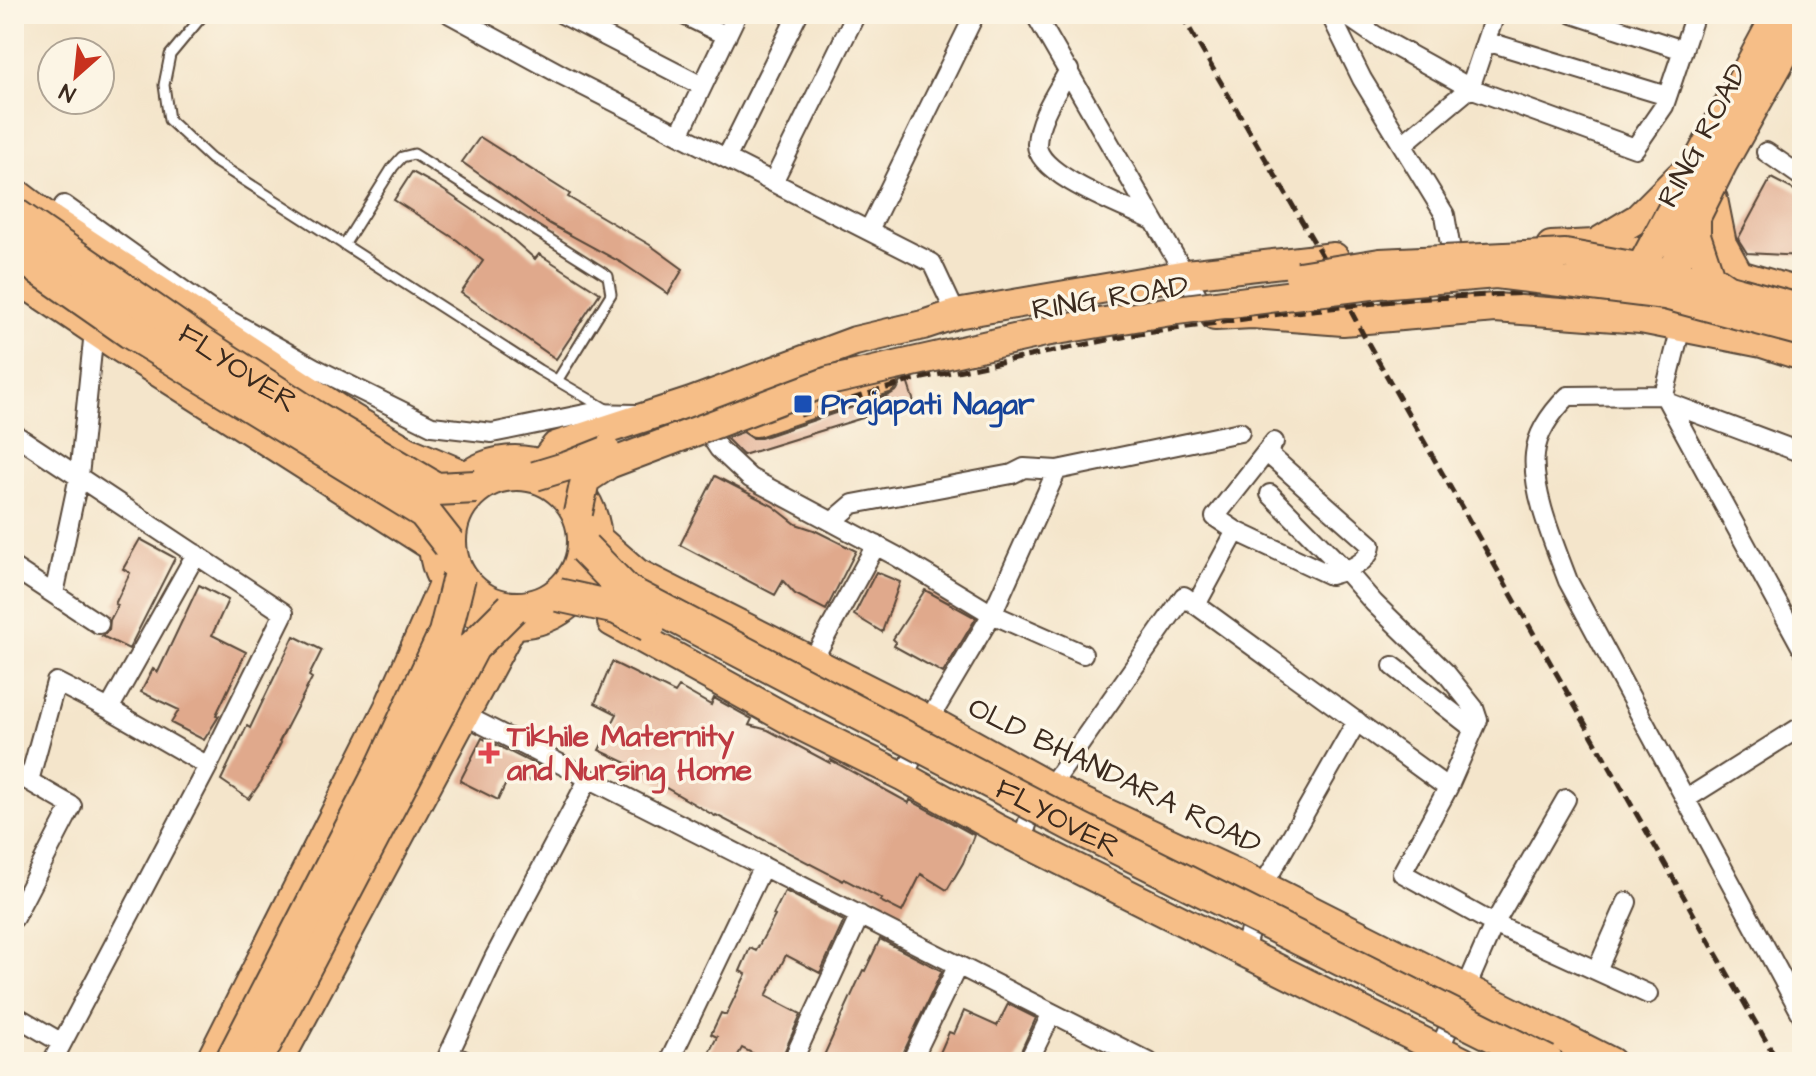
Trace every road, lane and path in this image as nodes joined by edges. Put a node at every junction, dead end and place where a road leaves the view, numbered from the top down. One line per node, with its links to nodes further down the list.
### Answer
1 (204, 14): 40 (lane)
2 (450, 14): 26 (street)
3 (562, 14): 23 (street)
4 (682, 14): 18 (street)
5 (737, 14): 18 (street)
6 (798, 14): 29 (street)
7 (856, 14): 32 (street)
8 (975, 14): 39 (street)
9 (1035, 14): 22 (street)
10 (1330, 14): 27 (street)
11 (1344, 14): 24 (street)
12 (1495, 14): 19 (street)
13 (1573, 14): 21 (street)
14 (1695, 14): 21 (street)
15 (1761, 14): 30 (main road, RING ROAD)
16 (1777, 14): 36 (main road, RING ROAD, bridge)
17 (1802, 22): 34 (main road, RING ROAD, bridge)
18 (727, 36): 23 (street)
19 (1486, 41): 24 (street); 25 (street)
20 (1802, 47): 34 (main road, RING ROAD)
21 (1683, 50): 25 (street)
22 (1069, 70): 37 (street); 37 (street)
23 (702, 86): 26 (street)
24 (1470, 88): 25 (street); 27 (street)
25 (1667, 96)
26 (680, 133): 29 (street)
27 (1403, 144): 41 (street)
28 (1766, 152): 31 (street)
29 (727, 157): 32 (street)
30 (1680, 176): 42 (main road); 45 (main road, RING ROAD)
31 (1802, 177)
32 (774, 180): 39 (street)
33 (14, 194): 38 (highway)
34 (1705, 208): 45 (main road, RING ROAD, bridge); 46 (main road, bridge)
35 (14, 214): 69 (highway, FLYOVER, bridge)
36 (1667, 218): 42 (main road, bridge); 45 (main road, RING ROAD, bridge)
37 (1152, 220): 44 (street)
38 (51, 222): 43 (street); 56 (highway); 58 (street)
39 (869, 230): 49 (street)
40 (344, 245): 55 (lane); 55 (lane)
41 (1451, 250): 42 (main road); 44 (main road)
42 (1597, 252): 45 (main road, RING ROAD, bridge); 66 (main road, RING ROAD, bridge)
43 (15, 270): 63 (highway); 68 (street); 74 (highway, FLYOVER, bridge)
44 (1187, 274): 49 (main road); 50 (street)
45 (1658, 275): 46 (main road, bridge); 51 (main road); 52 (main road); 53 (main road, bridge); 72 (main road, RING ROAD, bridge)
46 (1734, 282): 47 (main road); 48 (main road, bridge)
47 (1802, 293)
48 (1802, 309)
49 (956, 314): 59 (main road)
50 (1209, 317): 51 (main road, RING ROAD); 62 (main road, RING ROAD)
51 (1641, 319): 52 (main road, RING ROAD)
52 (1681, 327): 54 (main road, RING ROAD); 57 (street)
53 (1802, 332)
54 (1802, 356)
55 (557, 381): 58 (lane)
56 (300, 386): 63 (highway); 64 (highway)
57 (1667, 399): 65 (street); 86 (street); 103 (street)
58 (612, 413): 59 (street)
59 (654, 415): 66 (main road)
60 (1240, 432): 67 (street)
61 (14, 434): 68 (street)
62 (711, 437): 71 (street); 72 (main road, RING ROAD)
63 (269, 438): 74 (highway)
64 (407, 453): 66 (main road); 69 (highway)
65 (1802, 453)
66 (544, 462): 69 (highway, FLYOVER); 72 (highway, FLYOVER)
67 (1057, 470): 71 (street); 83 (street)
68 (79, 476): 76 (street); 80 (street)
69 (470, 482): 74 (highway)
70 (1270, 494): 78 (street)
71 (832, 522): 75 (street)
72 (586, 525): 81 (highway); 88 (main road, OLD BHANDARA ROAD); 134 (highway, FLYOVER, bridge)
73 (1236, 531): 78 (street); 78 (street); 82 (street)
74 (441, 544): 79 (highway, FLYOVER)
75 (876, 545): 83 (street); 88 (street)
76 (196, 554): 90 (street); 96 (street)
77 (14, 568): 80 (street)
78 (1346, 571): 95 (street)
79 (452, 581): 84 (highway); 124 (highway); 125 (highway, bridge)
80 (54, 594): 85 (street)
81 (560, 602): 84 (highway, FLYOVER); 97 (main road); 133 (highway, FLYOVER, bridge)
82 (1196, 605): 93 (street); 100 (street)
83 (992, 614): 87 (street); 92 (street)
84 (511, 616): 91 (highway); 126 (highway, bridge)
85 (99, 624)
86 (1802, 648)
87 (1083, 654)
88 (811, 663): 92 (main road, OLD BHANDARA ROAD)
89 (1393, 666): 95 (street)
90 (109, 709): 96 (street); 99 (street)
91 (462, 714): 98 (street); 127 (highway)
92 (929, 720): 97 (street); 100 (main road, OLD BHANDARA ROAD)
93 (1357, 721): 101 (street); 106 (street)
94 (1802, 726): 103 (street)
95 (1474, 729): 101 (street)
96 (208, 766): 119 (street)
97 (904, 777): 104 (main road)
98 (589, 778): 105 (street); 121 (street)
99 (19, 779): 109 (street)
100 (1050, 787): 104 (street); 106 (main road, OLD BHANDARA ROAD)
101 (1448, 788): 110 (street)
102 (1566, 799): 110 (street)
103 (1686, 799): 118 (street)
104 (1022, 840): 111 (main road)
105 (763, 866): 108 (street); 129 (street)
106 (1263, 886): 111 (street); 114 (main road, OLD BHANDARA ROAD)
107 (1627, 902): 113 (street)
108 (860, 915): 112 (street); 130 (street)
109 (14, 918)
110 (1494, 924): 113 (street); 114 (street)
111 (1244, 950): 120 (main road)
112 (958, 965): 116 (street); 131 (street)
113 (1597, 970): 115 (street)
114 (1465, 989): 120 (street); 135 (main road, OLD BHANDARA ROAD)
115 (1648, 994)
116 (1052, 1013): 122 (street); 132 (street)
117 (14, 1015): 119 (street)
118 (1802, 1015)
119 (62, 1043): 123 (street)
120 (1451, 1056)
121 (447, 1058): 128 (street)
122 (1146, 1061)
123 (52, 1062)
124 (212, 1062)
125 (231, 1062)
126 (256, 1062)
127 (276, 1062)
128 (467, 1062)
129 (669, 1062)
130 (792, 1062)
131 (911, 1062)
132 (1028, 1062)
133 (1507, 1062)
134 (1547, 1062)
135 (1611, 1062)

